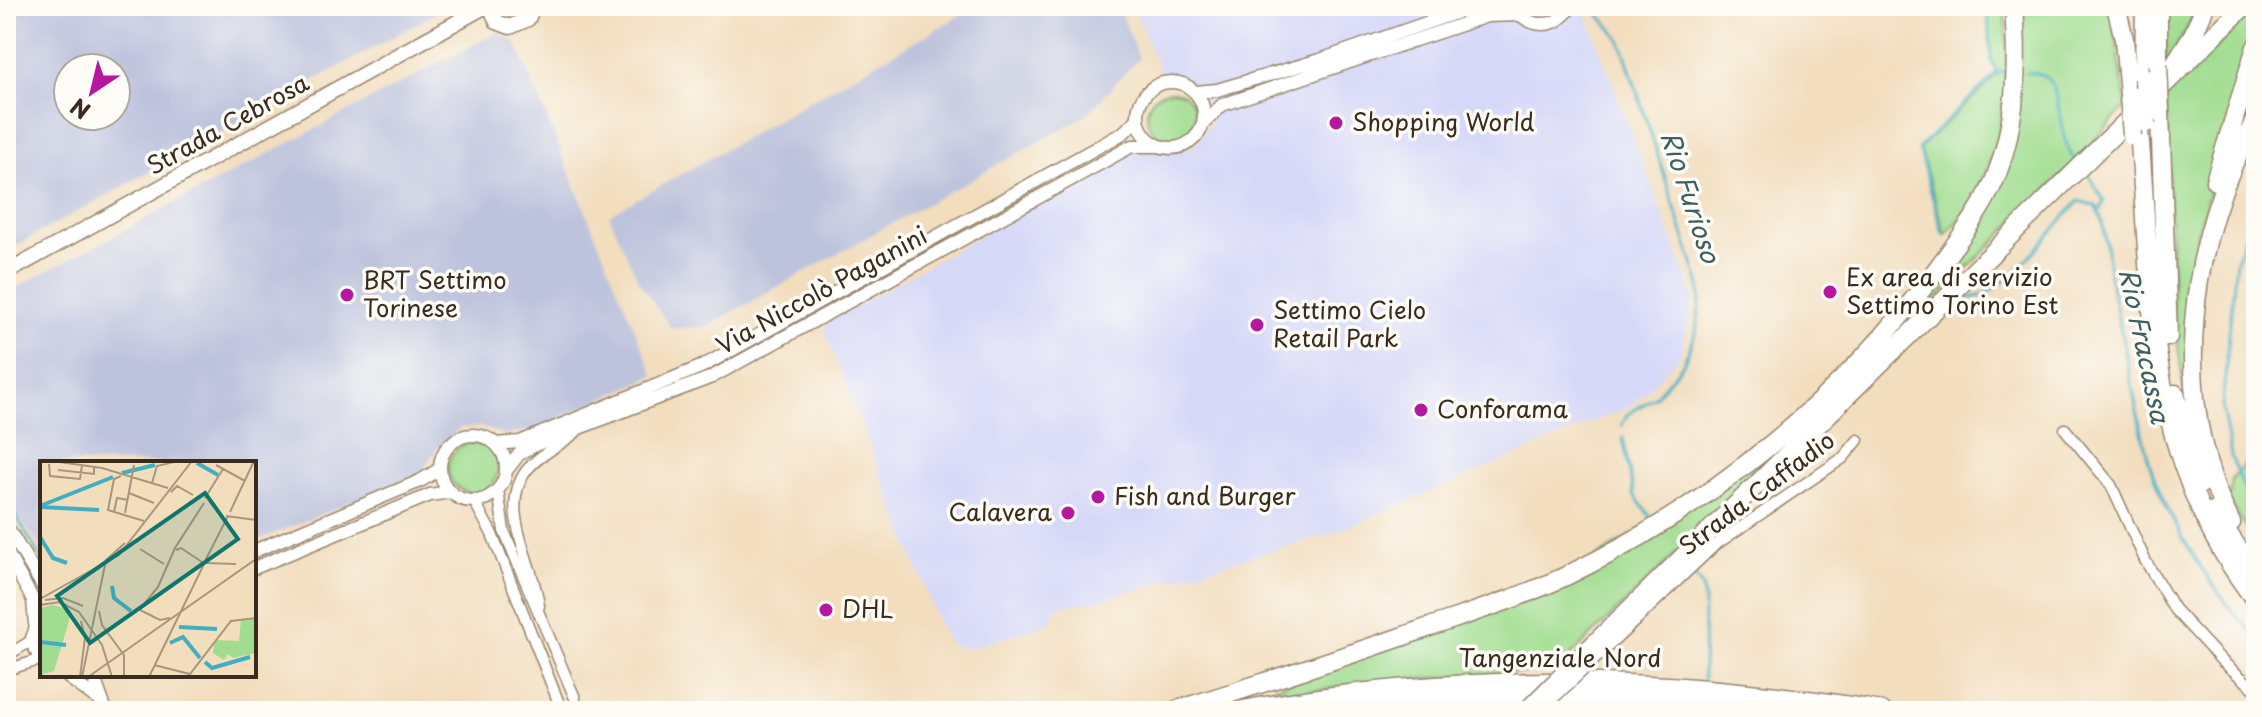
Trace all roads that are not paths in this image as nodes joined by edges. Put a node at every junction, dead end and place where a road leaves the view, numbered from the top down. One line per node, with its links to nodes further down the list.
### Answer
1 (488, 6): 13 (main road); 14 (main road, Strada Cebrosa)
2 (533, 6): 13 (main road, Strada Cebrosa)
3 (1475, 6): 17 (street)
4 (1571, 6): 12 (street)
5 (2014, 6): 56 (highway)
6 (2116, 6): 16 (highway)
7 (2128, 6): 16 (highway)
8 (2145, 6): 16 (highway)
9 (2158, 6): 21 (highway, bridge)
10 (2205, 6): 23 (highway)
11 (2244, 6): 23 (highway)
12 (1516, 11): 20 (street)
13 (497, 22): 14 (main road, Strada Cebrosa)
14 (461, 23): 24 (main road, Strada Cebrosa)
15 (2256, 47): 25 (highway)
16 (2137, 86): 21 (highway)
17 (1196, 92): 18 (street); 20 (street)
18 (1138, 119): 22 (street); 29 (street, Via Niccolò Paganini)
19 (2256, 119): 25 (highway)
20 (1204, 123): 22 (street)
21 (2144, 125): 39 (highway); 41 (highway)
22 (1158, 146): 27 (street, Via Niccolò Paganini)
23 (2101, 146): 48 (highway)
24 (10, 273)
25 (2200, 282): 39 (highway)
26 (2065, 429): 52 (street)
27 (576, 431): 31 (street, Via Niccolò Paganini); 42 (street)
28 (1858, 440): 48 (street, Strada Caffadio)
29 (496, 444): 30 (street); 31 (street)
30 (440, 469): 33 (street); 36 (street)
31 (506, 471): 32 (street)
32 (498, 490): 34 (street); 42 (street)
33 (450, 492): 34 (street); 38 (street)
34 (474, 501): 55 (street)
35 (6, 525): 40 (street)
36 (256, 550)
37 (6, 551): 43 (street)
38 (256, 567)
39 (2252, 570)
40 (40, 582)
41 (2256, 601)
42 (540, 608): 53 (street)
43 (39, 620): 44 (street)
44 (31, 641): 45 (street); 46 (street)
45 (6, 656)
46 (40, 659)
47 (40, 661): 49 (street)
48 (1585, 661): 59 (highway, bridge); 60 (street, Strada Caffadio, bridge)
49 (6, 670)
50 (67, 677): 54 (street)
51 (94, 677): 54 (street)
52 (2256, 690)
53 (575, 698)
54 (102, 705)
55 (560, 706)
56 (1174, 711)
57 (1238, 711): 62 (highway, Tangenziale Nord)
58 (1331, 711): 61 (highway, Tangenziale Nord)
59 (1527, 711)
60 (1540, 711)
61 (1786, 711)
62 (1882, 711)

